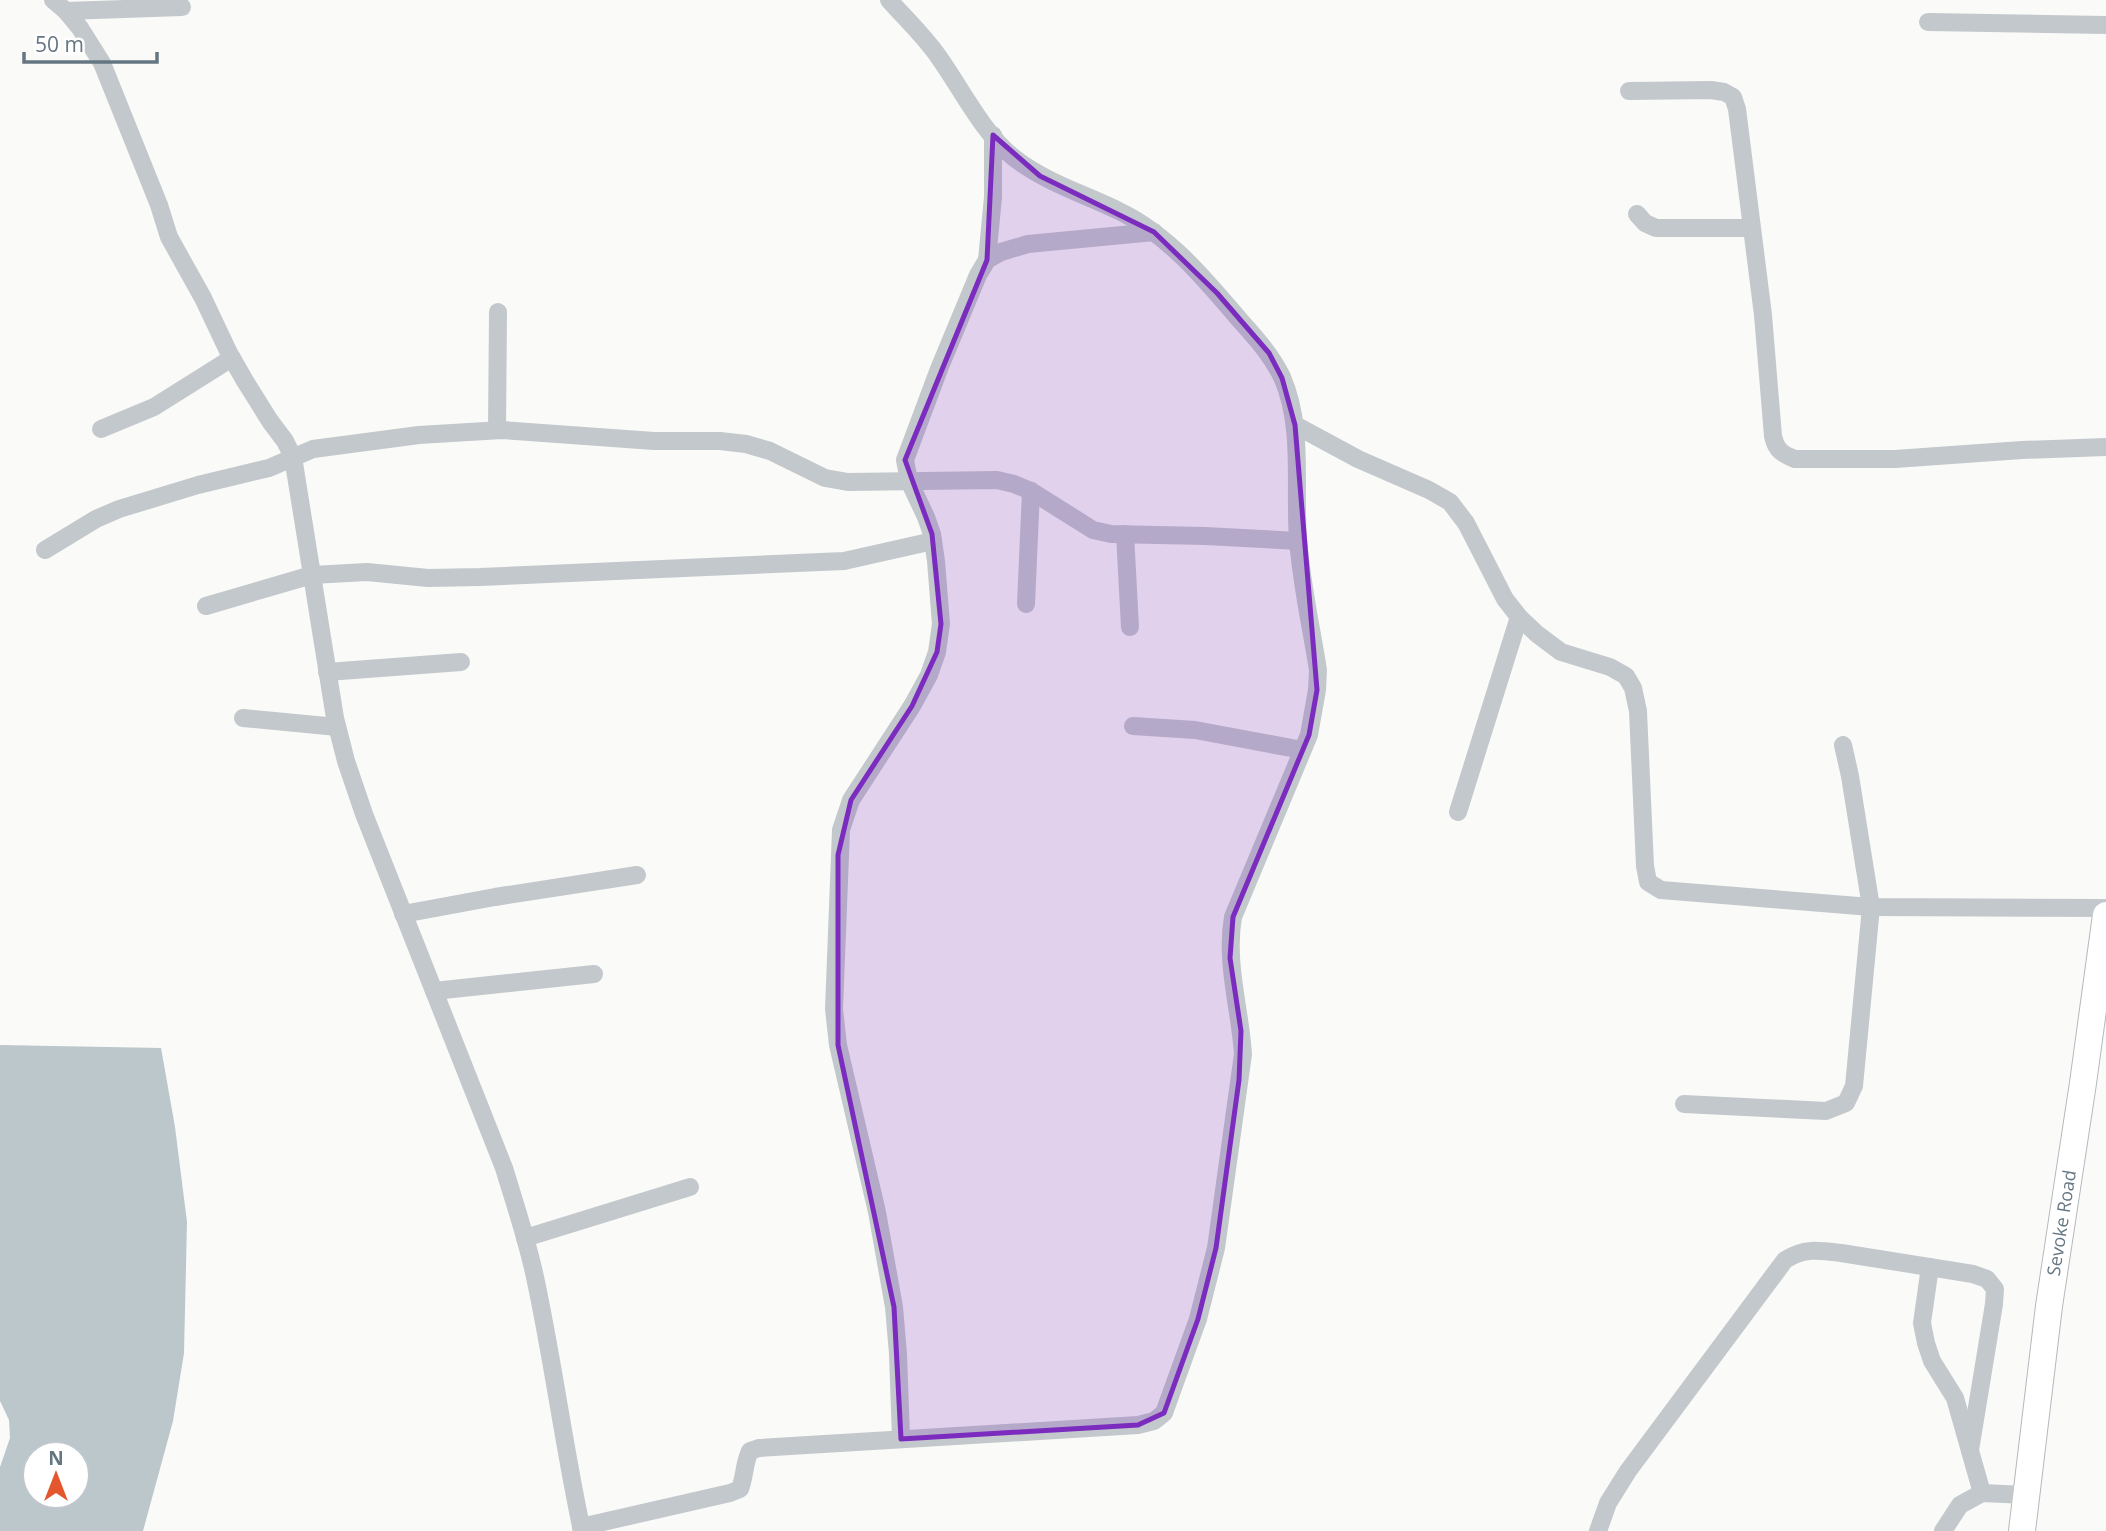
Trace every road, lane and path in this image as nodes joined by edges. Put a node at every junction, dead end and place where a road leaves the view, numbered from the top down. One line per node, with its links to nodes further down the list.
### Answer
1 (889, 0): 7 (street)
2 (59, 6): 3 (street); 13 (street)
3 (182, 7)
4 (1928, 22): 5 (street)
5 (2106, 25)
6 (1629, 91): 9 (street)
7 (993, 135): 10 (street); 11 (street)
8 (1637, 214): 9 (street)
9 (1751, 228): 17 (street)
10 (1154, 232): 11 (street); 14 (street)
11 (987, 260): 19 (street)
12 (498, 312): 16 (street)
13 (232, 358): 15 (street); 18 (street)
14 (1295, 425): 23 (street); 28 (street)
15 (102, 429)
16 (497, 430): 18 (street); 19 (street)
17 (2106, 447)
18 (293, 457): 24 (street); 25 (street)
19 (909, 481): 20 (street); 22 (street)
20 (1031, 491): 21 (street); 26 (street)
21 (1125, 534): 23 (street); 29 (street)
22 (933, 541): 25 (street); 49 (street)
23 (1298, 541): 36 (street)
24 (45, 550)
25 (312, 575): 27 (street); 31 (street)
26 (1026, 604)
27 (206, 606)
28 (1519, 617): 37 (street); 39 (street)
29 (1130, 627)
30 (461, 662): 31 (street)
31 (327, 672): 34 (street)
32 (243, 718): 34 (street)
33 (1133, 726): 36 (street)
34 (337, 727): 41 (street)
35 (1843, 745): 39 (street)
36 (1302, 750): 49 (street)
37 (1458, 812)
38 (637, 875): 41 (street)
39 (1871, 907): 40 (street); 45 (street)
40 (2106, 908)
41 (403, 914): 44 (street)
42 (2106, 915): 52 (highway, Sevoke Road)
43 (594, 974): 44 (street)
44 (434, 991): 47 (street)
45 (1684, 1104)
46 (690, 1187): 47 (street)
47 (524, 1238): 53 (street)
48 (1930, 1267): 50 (street); 50 (street); 54 (street)
49 (901, 1439): 53 (street)
50 (1970, 1450): 51 (street)
51 (1982, 1493): 52 (street); 55 (street)
52 (2026, 1495): 56 (highway, Sevoke Road)
53 (582, 1529)
54 (1598, 1531)
55 (1943, 1531)
56 (2022, 1531)

